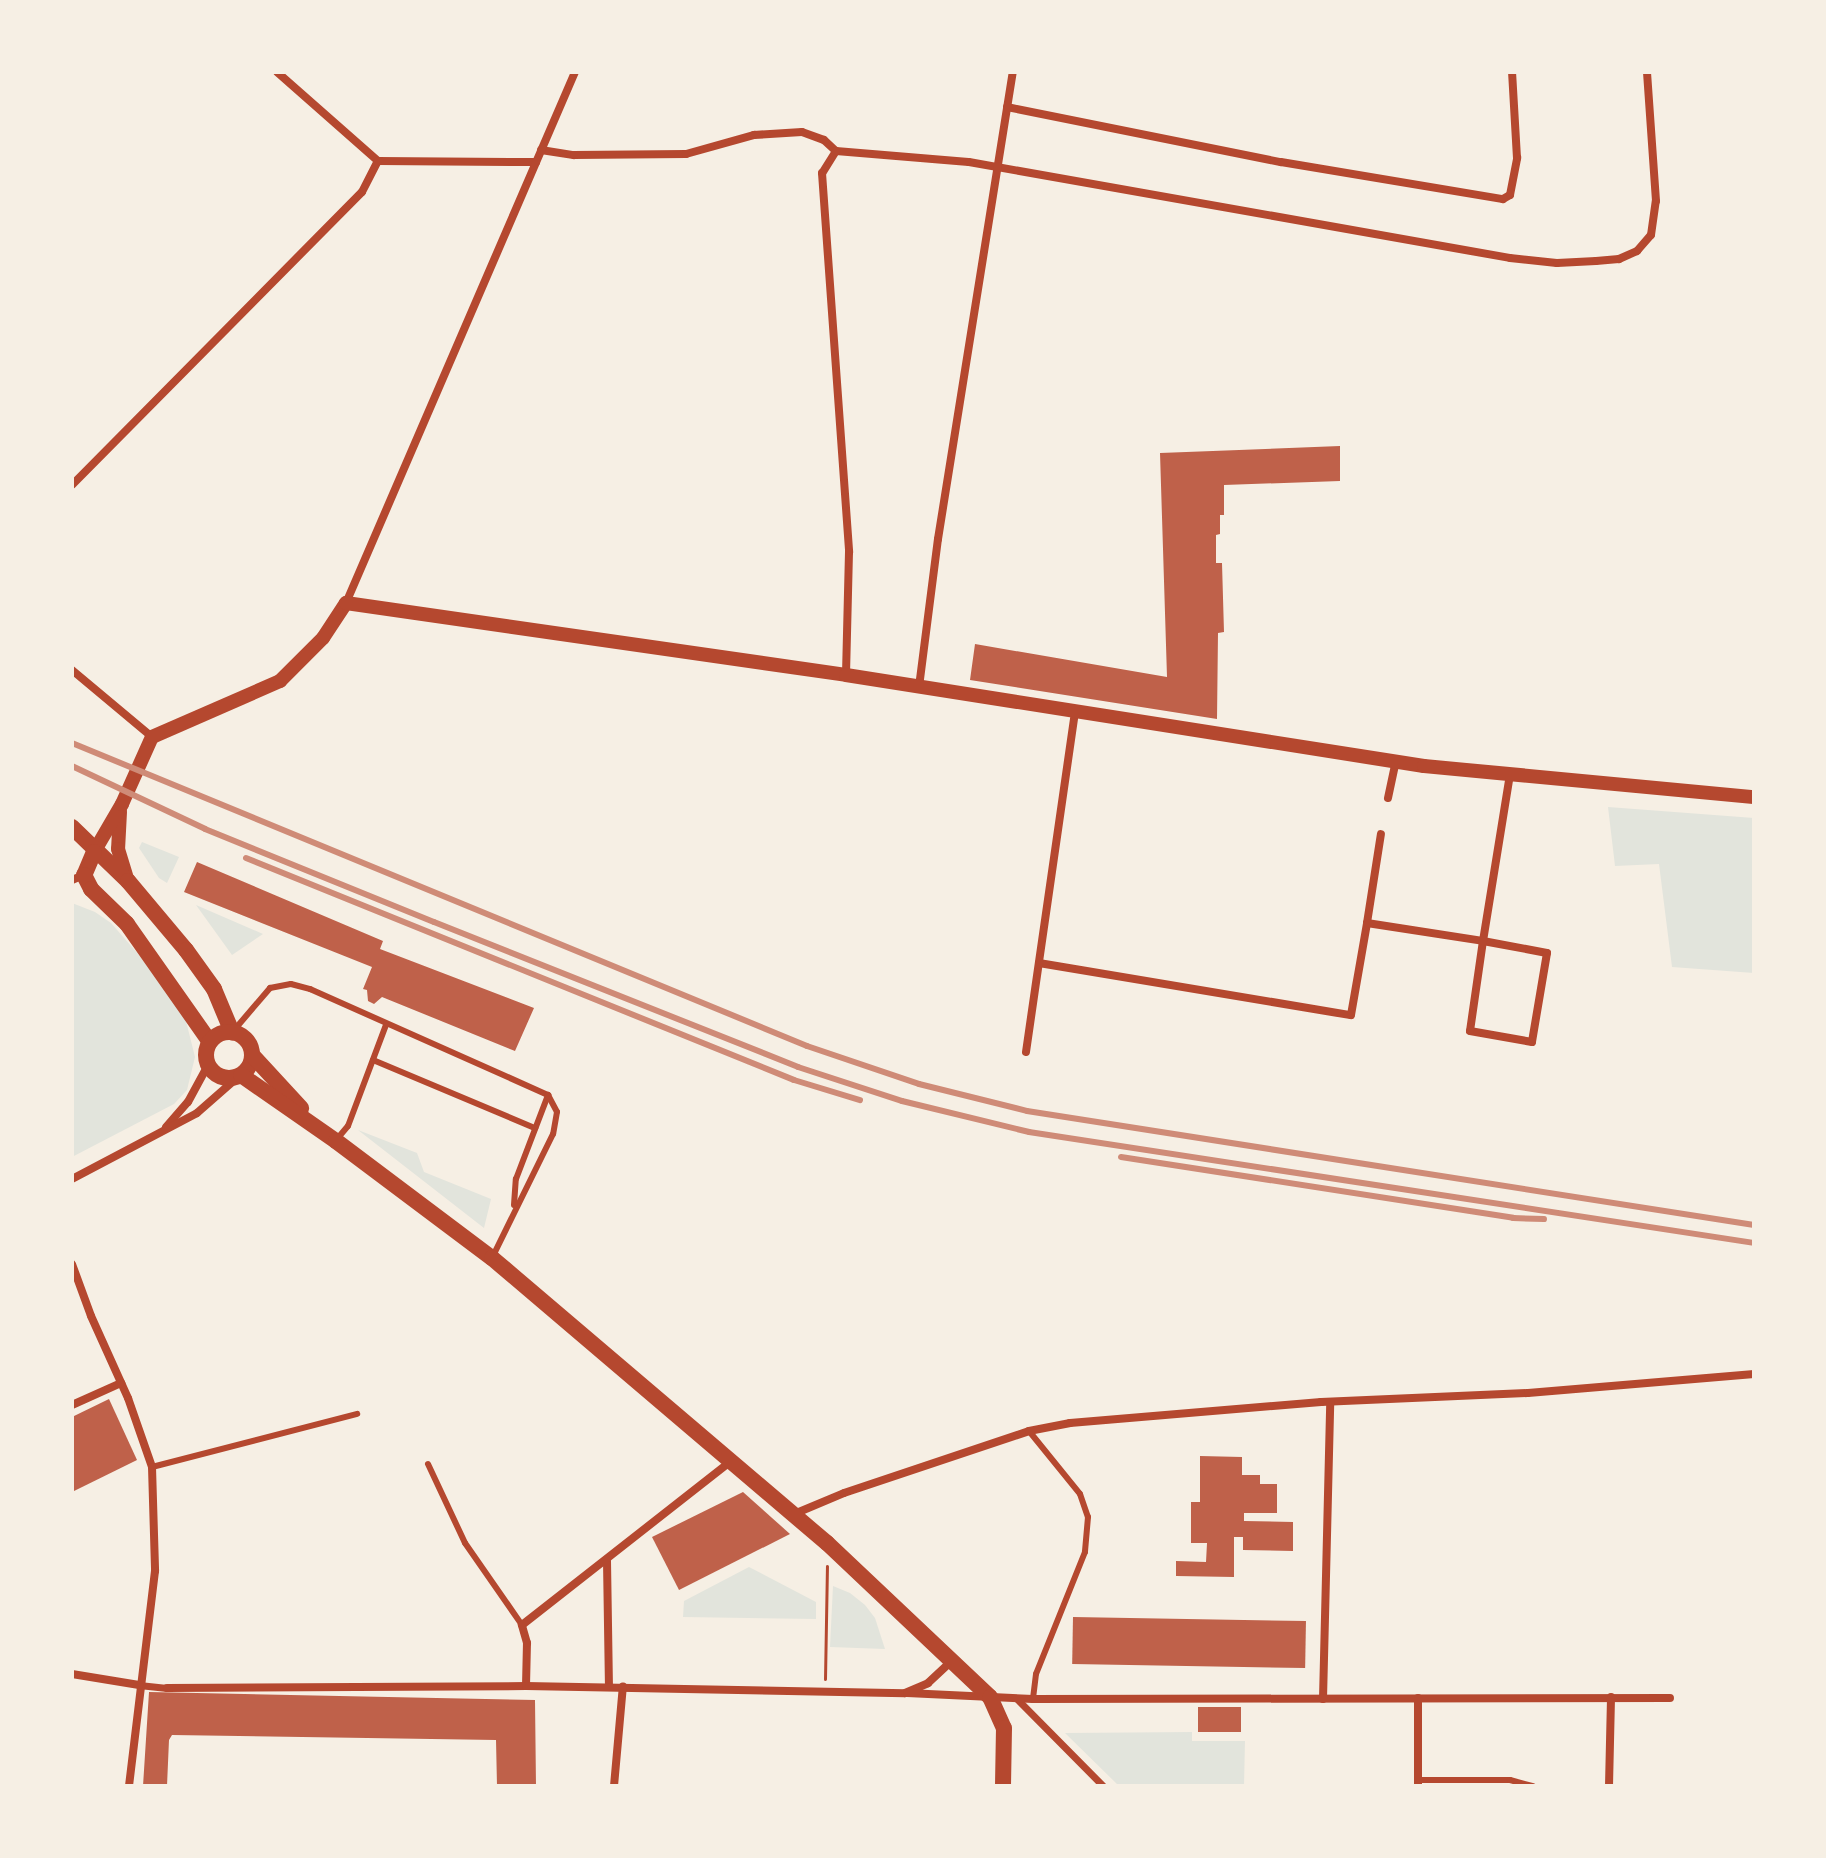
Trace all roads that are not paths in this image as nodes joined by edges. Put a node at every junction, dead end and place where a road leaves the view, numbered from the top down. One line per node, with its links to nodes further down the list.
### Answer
1 (277, 72): 9 (street)
2 (575, 72): 7 (street)
3 (1013, 72): 6 (street)
4 (1512, 72): 6 (street)
5 (1647, 72): 11 (street)
6 (1007, 107): 11 (street)
7 (541, 150): 8 (street); 10 (street)
8 (836, 151): 11 (street); 15 (street)
9 (378, 161): 10 (street); 12 (street)
10 (536, 162): 13 (street)
11 (997, 168): 16 (street)
12 (72, 485)
13 (346, 603): 15 (street); 18 (street)
14 (72, 670): 18 (street)
15 (846, 675): 16 (street)
16 (919, 687): 17 (street)
17 (1075, 710): 19 (street); 31 (street)
18 (152, 737): 23 (street)
19 (1396, 761): 20 (street); 22 (street)
20 (1510, 775): 21 (street); 30 (street)
21 (1754, 797)
22 (1388, 798)
23 (122, 804): 26 (street); 28 (street)
24 (72, 827): 26 (main road)
25 (1381, 834): 29 (street)
26 (94, 852): 27 (main road); 28 (main road)
27 (78, 877): 34 (main road)
28 (128, 881): 33 (main road)
29 (1367, 923): 30 (street); 31 (street)
30 (1483, 941): 30 (street)
31 (1039, 963): 35 (street)
32 (386, 1025): 33 (lane); 37 (lane); 40 (lane)
33 (232, 1032): 34 (main road); 36 (main road)
34 (210, 1042): 38 (main road)
35 (1026, 1052)
36 (253, 1056): 39 (main road); 43 (main road)
37 (373, 1060): 41 (lane); 43 (lane)
38 (208, 1065): 39 (main road); 42 (street)
39 (240, 1076): 42 (street); 43 (main road)
40 (548, 1095): 41 (lane); 45 (lane)
41 (535, 1128): 45 (lane)
42 (162, 1130): 44 (street)
43 (330, 1136): 46 (main road)
44 (72, 1179)
45 (514, 1209): 46 (lane)
46 (492, 1258): 56 (main road)
47 (72, 1264): 49 (street)
48 (72, 1276): 49 (street)
49 (80, 1288): 51 (street)
50 (1754, 1374): 52 (street)
51 (121, 1383): 53 (street); 58 (street)
52 (1330, 1402): 55 (street); 76 (street)
53 (72, 1405)
54 (357, 1414): 58 (lane)
55 (1029, 1431): 59 (street); 75 (lane)
56 (731, 1461): 59 (main road); 60 (street)
57 (428, 1464): 61 (lane)
58 (152, 1467): 64 (street)
59 (793, 1514): 62 (main road)
60 (607, 1561): 61 (street); 67 (street)
61 (522, 1625): 65 (street)
62 (952, 1661): 69 (street); 70 (main road)
63 (72, 1674): 64 (street)
64 (139, 1685): 68 (street); 78 (street)
65 (526, 1686): 67 (street); 68 (street)
66 (623, 1686): 67 (street); 69 (street); 79 (street)
67 (609, 1687)
68 (167, 1688)
69 (905, 1693): 70 (street)
70 (990, 1697): 74 (street); 80 (main road)
71 (1611, 1697): 72 (street); 73 (street); 83 (street)
72 (1418, 1698): 76 (street); 77 (street)
73 (1670, 1698)
74 (1017, 1699): 75 (street); 81 (street)
75 (1033, 1699): 76 (street)
76 (1323, 1699)
77 (1418, 1783): 82 (lane)
78 (129, 1786)
79 (614, 1786)
80 (1003, 1786)
81 (1103, 1786)
82 (1533, 1786)
83 (1609, 1786)

